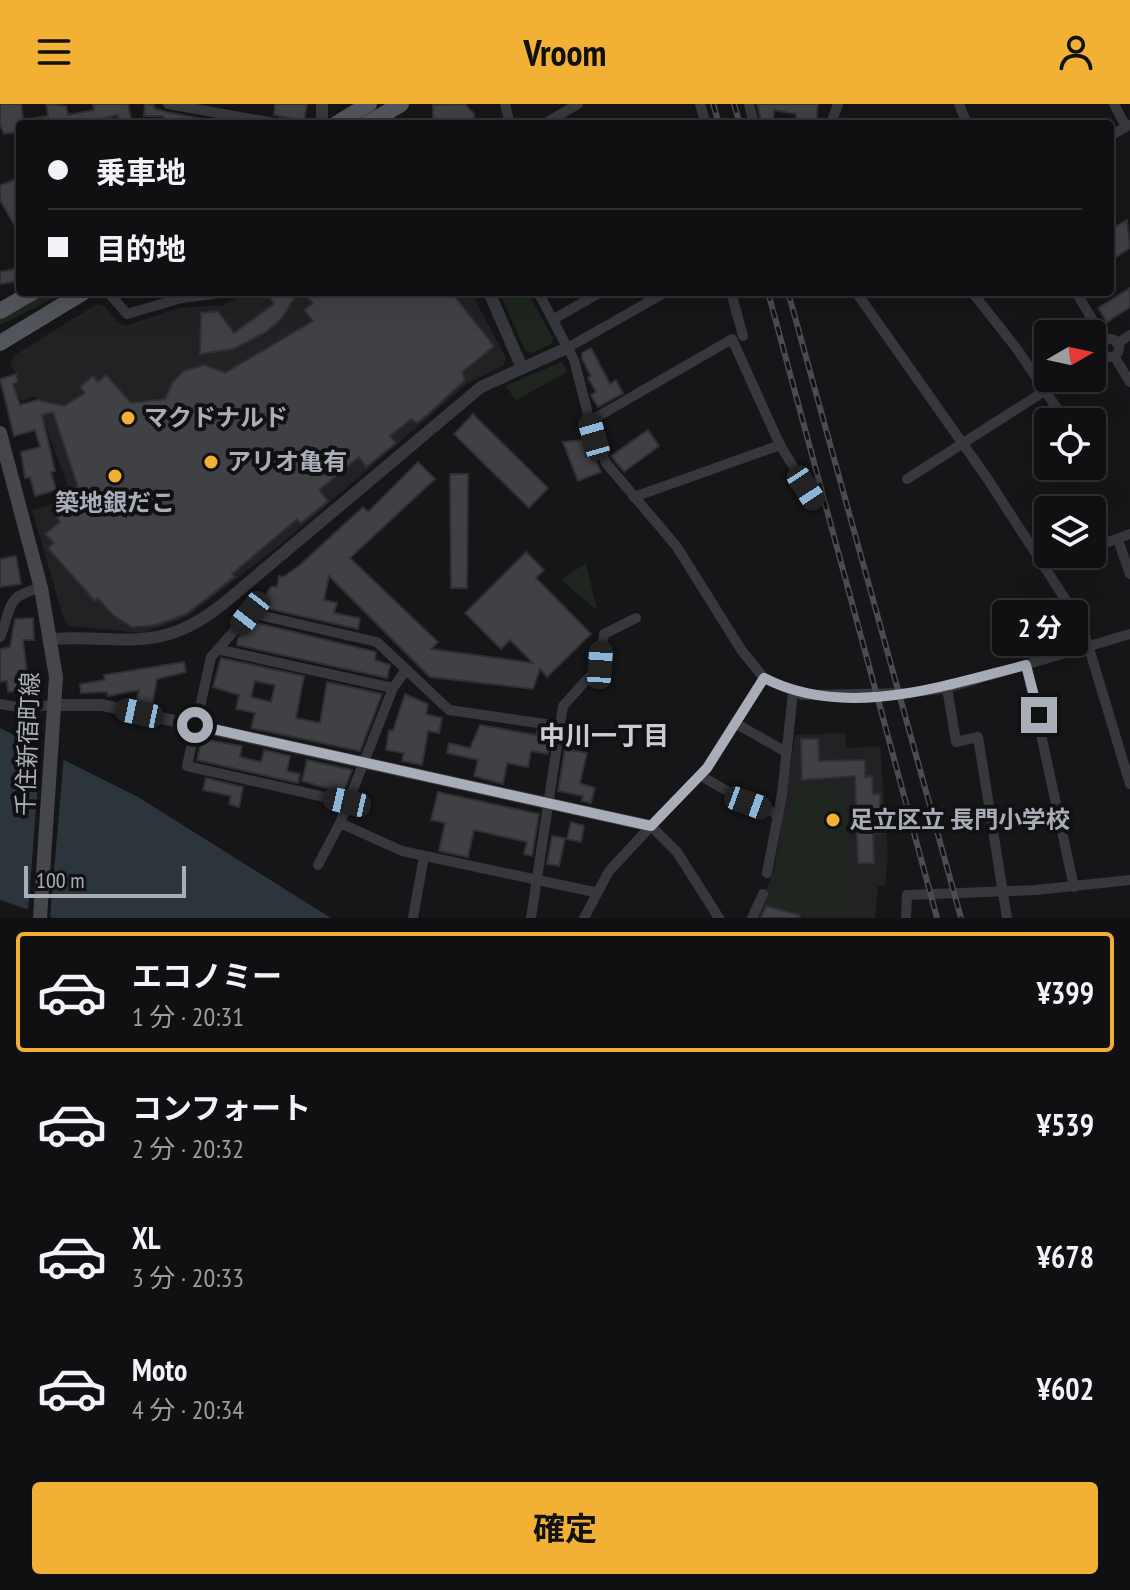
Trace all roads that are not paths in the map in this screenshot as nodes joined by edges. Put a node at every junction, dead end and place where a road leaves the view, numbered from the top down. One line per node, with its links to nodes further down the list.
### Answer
1 (168, 104): 6 (street)
2 (369, 104): 7 (main road)
3 (401, 104): 8 (main road)
4 (578, 104): 9 (street)
5 (1114, 104): 10 (street)
6 (258, 120)
7 (343, 120)
8 (374, 120)
9 (551, 120)
10 (1128, 126)
11 (26, 296): 23 (main road)
12 (77, 296): 29 (main road)
13 (111, 296): 14 (street)
14 (197, 296)
15 (491, 296): 34 (street)
16 (540, 296): 24 (street)
17 (594, 296): 24 (street)
18 (658, 296): 32 (street)
19 (732, 296): 26 (street)
20 (859, 296): 41 (street)
21 (975, 296): 35 (street)
22 (1078, 296): 25 (street)
23 (0, 311)
24 (554, 319): 32 (street)
25 (1093, 320)
26 (739, 335): 38 (street); 40 (street)
27 (1130, 335): 30 (street)
28 (1106, 341): 30 (street)
29 (0, 343)
30 (1117, 344): 33 (street)
31 (1106, 346): 33 (street)
32 (569, 347): 34 (street); 38 (street)
33 (1108, 355): 36 (street)
34 (522, 368): 56 (street)
35 (1034, 376)
36 (1130, 382)
37 (1043, 392): 41 (street)
38 (590, 421): 44 (street)
39 (0, 433): 42 (main road, 千住新宿町線)
40 (780, 445): 44 (street); 45 (street)
41 (961, 445): 43 (street); 49 (street)
42 (2, 454): 52 (main road, 千住新宿町線)
43 (907, 479)
44 (634, 497): 61 (street)
45 (815, 502)
46 (1130, 534): 47 (street)
47 (1118, 540): 48 (street); 51 (street)
48 (1106, 544)
49 (1034, 552)
50 (1045, 568): 57 (street)
51 (1130, 574)
52 (41, 588): 55 (street); 56 (main road, 千住新宿町線)
53 (636, 618): 69 (street)
54 (1130, 634): 57 (street)
55 (0, 637)
56 (51, 639): 66 (main road, 千住新宿町線)
57 (1089, 647): 59 (street); 73 (street)
58 (221, 650): 60 (street); 62 (street); 68 (street)
59 (1026, 665): 63 (street); 84 (street)
60 (406, 670): 62 (street); 69 (street)
61 (764, 678): 64 (street); 67 (street)
62 (393, 688): 71 (street)
63 (947, 688): 64 (street); 85 (street)
64 (793, 693): 70 (street)
65 (0, 704): 66 (street)
66 (57, 705): 68 (street); 88 (main road, 千住新宿町線)
67 (735, 723): 70 (street); 72 (street)
68 (195, 725): 71 (street); 74 (street)
69 (559, 726): 75 (street)
70 (786, 752): 76 (street)
71 (364, 762): 74 (street); 75 (street)
72 (701, 776): 76 (street); 78 (street)
73 (1130, 784)
74 (347, 802): 77 (street)
75 (549, 804): 78 (street); 82 (street)
76 (778, 814): 81 (street)
77 (340, 823): 79 (street); 80 (street)
78 (651, 826): 86 (street); 92 (street)
79 (424, 856): 82 (street); 89 (street)
80 (318, 865)
81 (767, 873)
82 (537, 880): 86 (street); 90 (street)
83 (1130, 880): 84 (street)
84 (1074, 887): 85 (street)
85 (1003, 891): 94 (street); 95 (street)
86 (594, 892): 91 (street)
87 (763, 894): 93 (street)
88 (40, 918)
89 (413, 918)
90 (531, 918)
91 (584, 918)
92 (719, 918)
93 (752, 918)
94 (906, 918)
95 (1007, 918)

